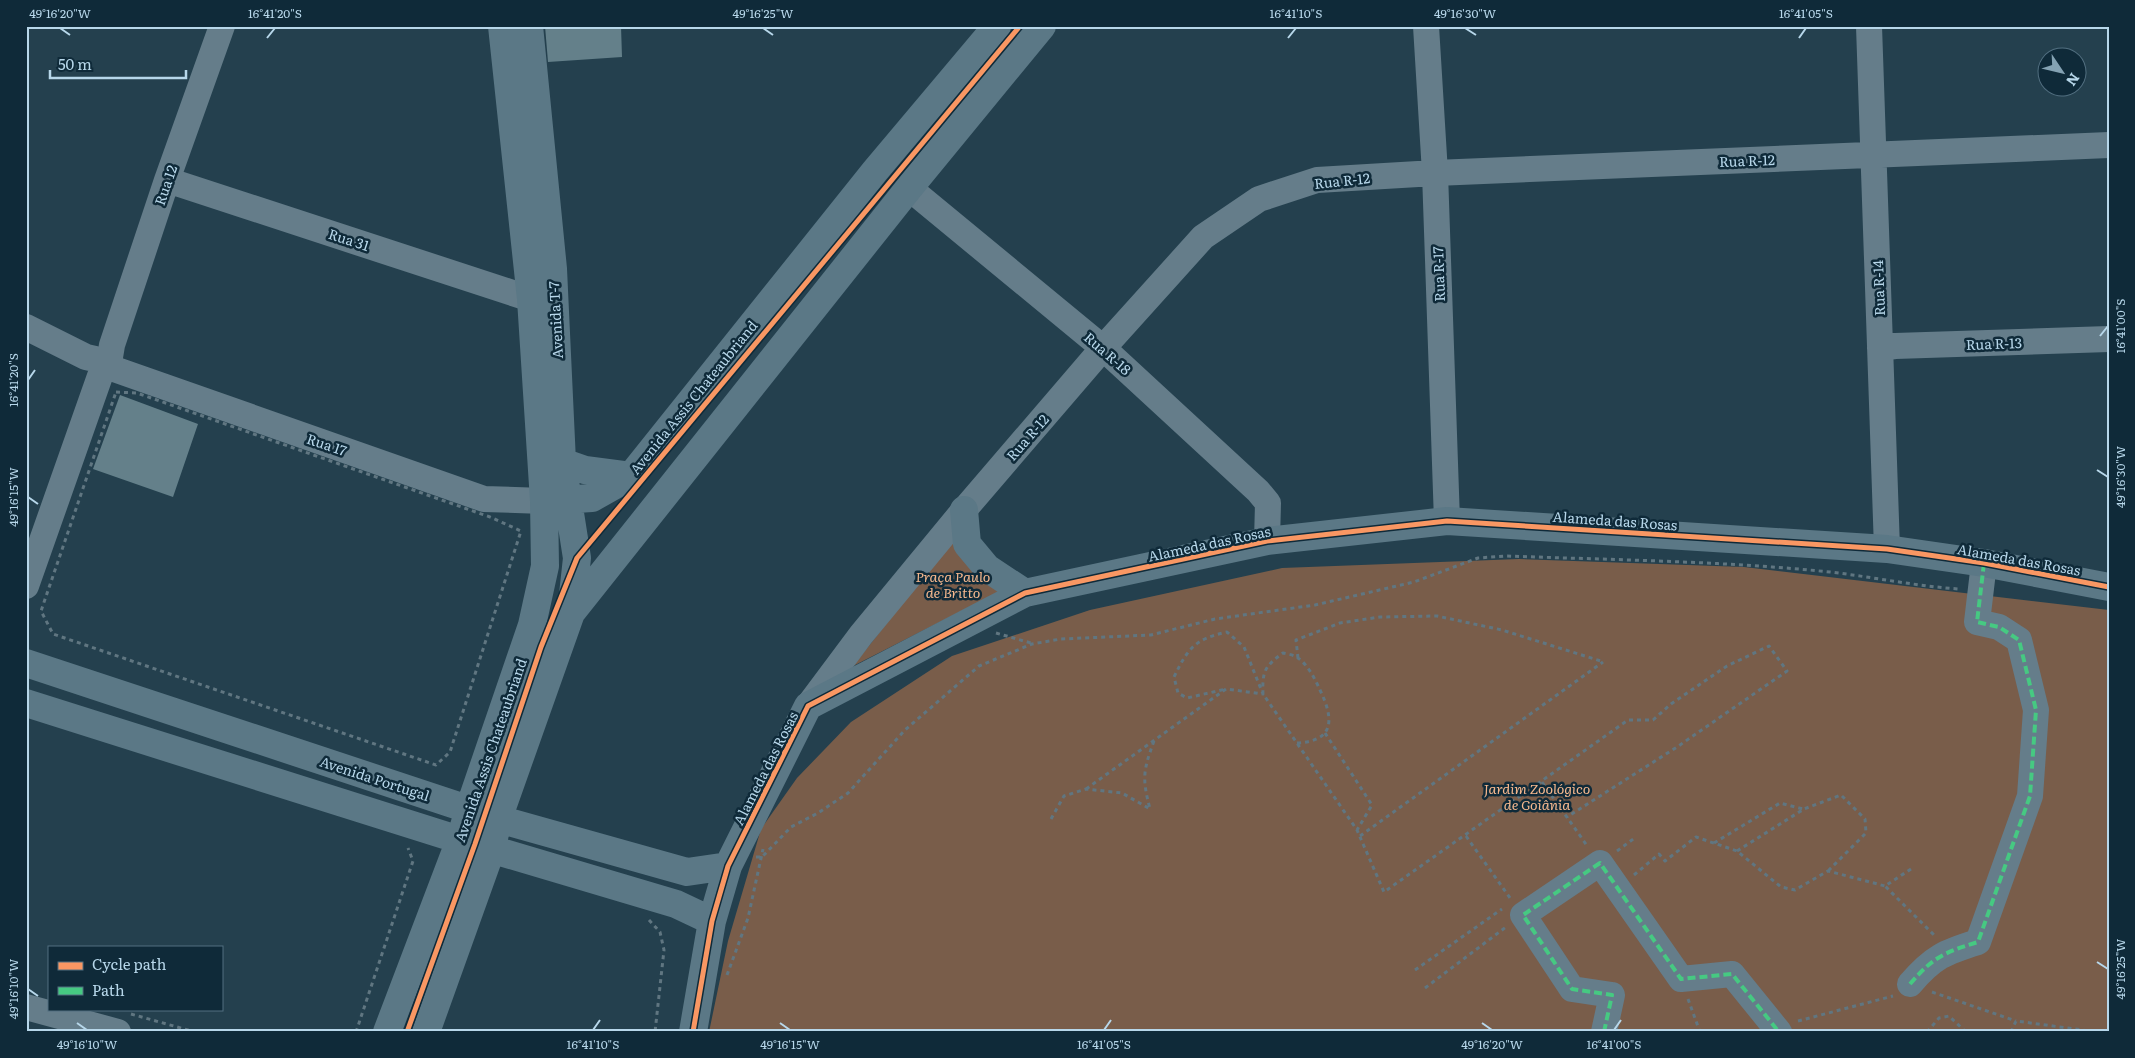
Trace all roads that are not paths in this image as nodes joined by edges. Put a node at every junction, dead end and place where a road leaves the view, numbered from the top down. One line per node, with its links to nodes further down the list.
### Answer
1 (222, 26): 11 (street, Rua 12)
2 (502, 26): 13 (main road, Avenida T-7)
3 (529, 26): 19 (main road, Avenida T-7)
4 (997, 26): 20 (main road, Avenida Assis Chateaubriand)
5 (1042, 26): 12 (main road)
6 (1426, 26): 10 (street, Rua R-17)
7 (1869, 26): 9 (street, Rua R-14)
8 (2109, 145): 9 (street, Rua R-12)
9 (1873, 155): 10 (street, Rua R-12); 17 (street, Rua R-14)
10 (1435, 173): 16 (street, Rua R-12); 23 (street, Rua R-17)
11 (167, 180): 13 (street, Rua 31); 18 (street, Rua 12)
12 (909, 188): 16 (street, Rua R-18); 30 (main road)
13 (531, 300): 21 (main road, Avenida T-7)
14 (26, 327): 18 (street, Rua 17)
15 (2109, 339): 17 (street, Rua R-13)
16 (1103, 348): 22 (street, Rua R-12); 24 (street, Rua R-18)
17 (1880, 348): 25 (street, Rua R-14)
18 (103, 364): 21 (street, Rua 17); 27 (street, Rua 12)
19 (562, 462): 20 (main road); 21 (main road, Avenida T-7)
20 (631, 476): 21 (main road, Avenida Assis Chateaubriand)
21 (556, 500): 30 (main road, Avenida T-7); 34 (main road, Avenida Assis Chateaubriand)
22 (964, 510): 29 (main road); 33 (street, Rua R-12)
23 (1447, 521): 24 (main road, Alameda das Rosas); 25 (main road, Alameda das Rosas)
24 (1267, 541): 29 (main road, Alameda das Rosas)
25 (1888, 549): 26 (main road, Alameda das Rosas)
26 (1984, 563): 28 (main road, Alameda das Rosas); 42 (street)
27 (26, 586)
28 (2109, 587)
29 (1025, 593): 33 (main road, Alameda das Rosas)
30 (571, 613): 35 (main road)
31 (26, 663): 34 (main road, Avenida Portugal)
32 (26, 703): 36 (main road)
33 (808, 706): 38 (main road, Alameda das Rosas)
34 (468, 809): 35 (main road, Avenida Portugal); 36 (main road, Avenida Assis Chateaubriand)
35 (498, 819): 37 (main road); 39 (main road, Avenida Portugal)
36 (460, 840): 37 (main road); 47 (main road, Avenida Assis Chateaubriand)
37 (492, 848): 40 (main road); 48 (main road)
38 (731, 862): 39 (main road, Avenida Portugal); 41 (main road, Alameda das Rosas)
39 (687, 872): 40 (main road)
40 (676, 904): 41 (main road)
41 (712, 921): 49 (main road, Alameda das Rosas)
42 (1910, 984)
43 (26, 1007): 45 (street)
44 (1607, 1018): 46 (street)
45 (121, 1022)
46 (1774, 1030)
47 (387, 1032)
48 (426, 1032)
49 (693, 1032)

